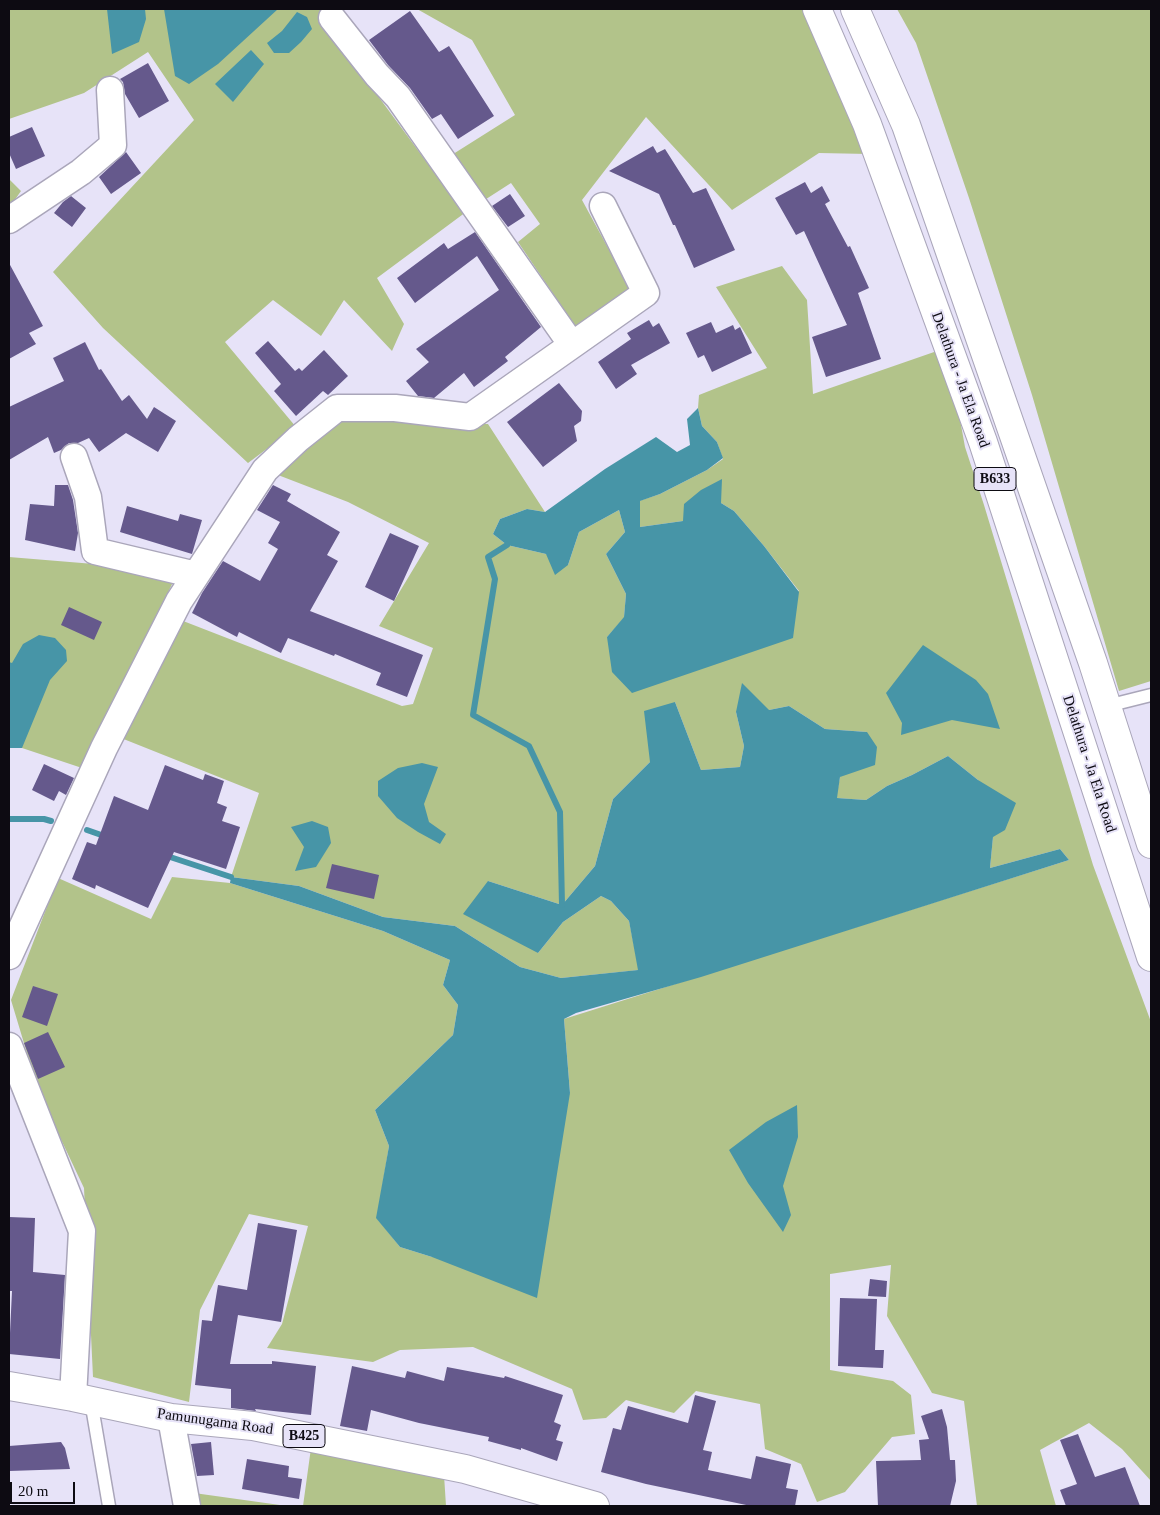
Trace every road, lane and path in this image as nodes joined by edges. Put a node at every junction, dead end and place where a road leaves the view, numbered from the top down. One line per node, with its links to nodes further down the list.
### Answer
1 (817, 9): 14 (main road, Delathura - Ja Ela Road / B633)
2 (855, 9): 11 (main road, B633)
3 (332, 18): 7 (street)
4 (110, 90): 6 (street)
5 (603, 206): 7 (street)
6 (9, 220)
7 (572, 345): 9 (street)
8 (74, 457): 9 (street)
9 (196, 575): 13 (street)
10 (1151, 695): 11 (lane)
11 (1107, 706): 12 (main road, B633)
12 (1151, 844)
13 (9, 956)
14 (1151, 957)
15 (9, 1046): 17 (street)
16 (9, 1386): 17 (main road, Pamunugama Road / B425)
17 (82, 1399): 18 (main road, Pamunugama Road / B425); 19 (lane)
18 (171, 1418): 20 (street); 21 (main road, Pamunugama Road / B425)
19 (109, 1506)
20 (187, 1506)
21 (595, 1506)

